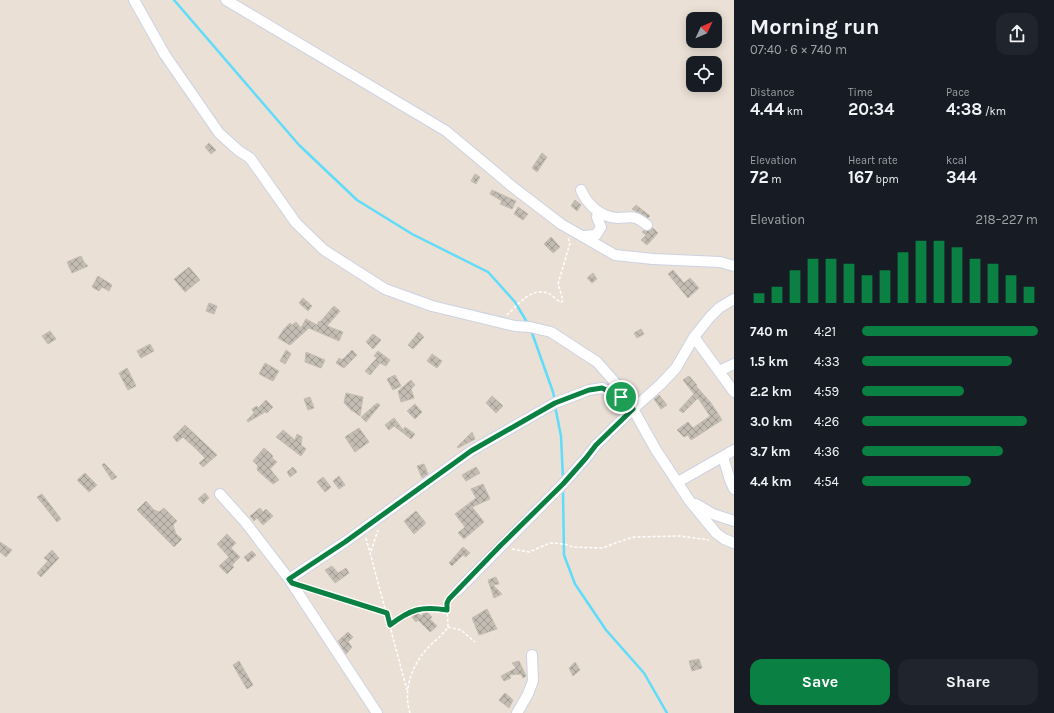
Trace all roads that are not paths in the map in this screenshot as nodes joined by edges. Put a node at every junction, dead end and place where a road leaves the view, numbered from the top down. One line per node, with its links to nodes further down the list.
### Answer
1 (134, 0): 13 (street)
2 (226, 0): 6 (street)
3 (581, 190): 4 (street)
4 (598, 212): 5 (street); 6 (street)
5 (647, 225)
6 (584, 236): 7 (street)
7 (734, 266)
8 (734, 299): 9 (street)
9 (694, 337): 11 (street); 14 (street)
10 (734, 364): 11 (street)
11 (719, 371): 12 (street)
12 (734, 392)
13 (621, 397): 14 (street); 23 (street)
14 (633, 409): 17 (street); 24 (street)
15 (734, 450): 16 (street)
16 (723, 457): 17 (street); 18 (street)
17 (678, 482): 20 (street)
18 (734, 488)
19 (220, 494): 23 (street)
20 (689, 500): 21 (street); 22 (street)
21 (734, 522)
22 (734, 542)
23 (290, 581): 26 (street)
24 (456, 592)
25 (532, 655): 27 (street)
26 (377, 713)
27 (517, 713)

